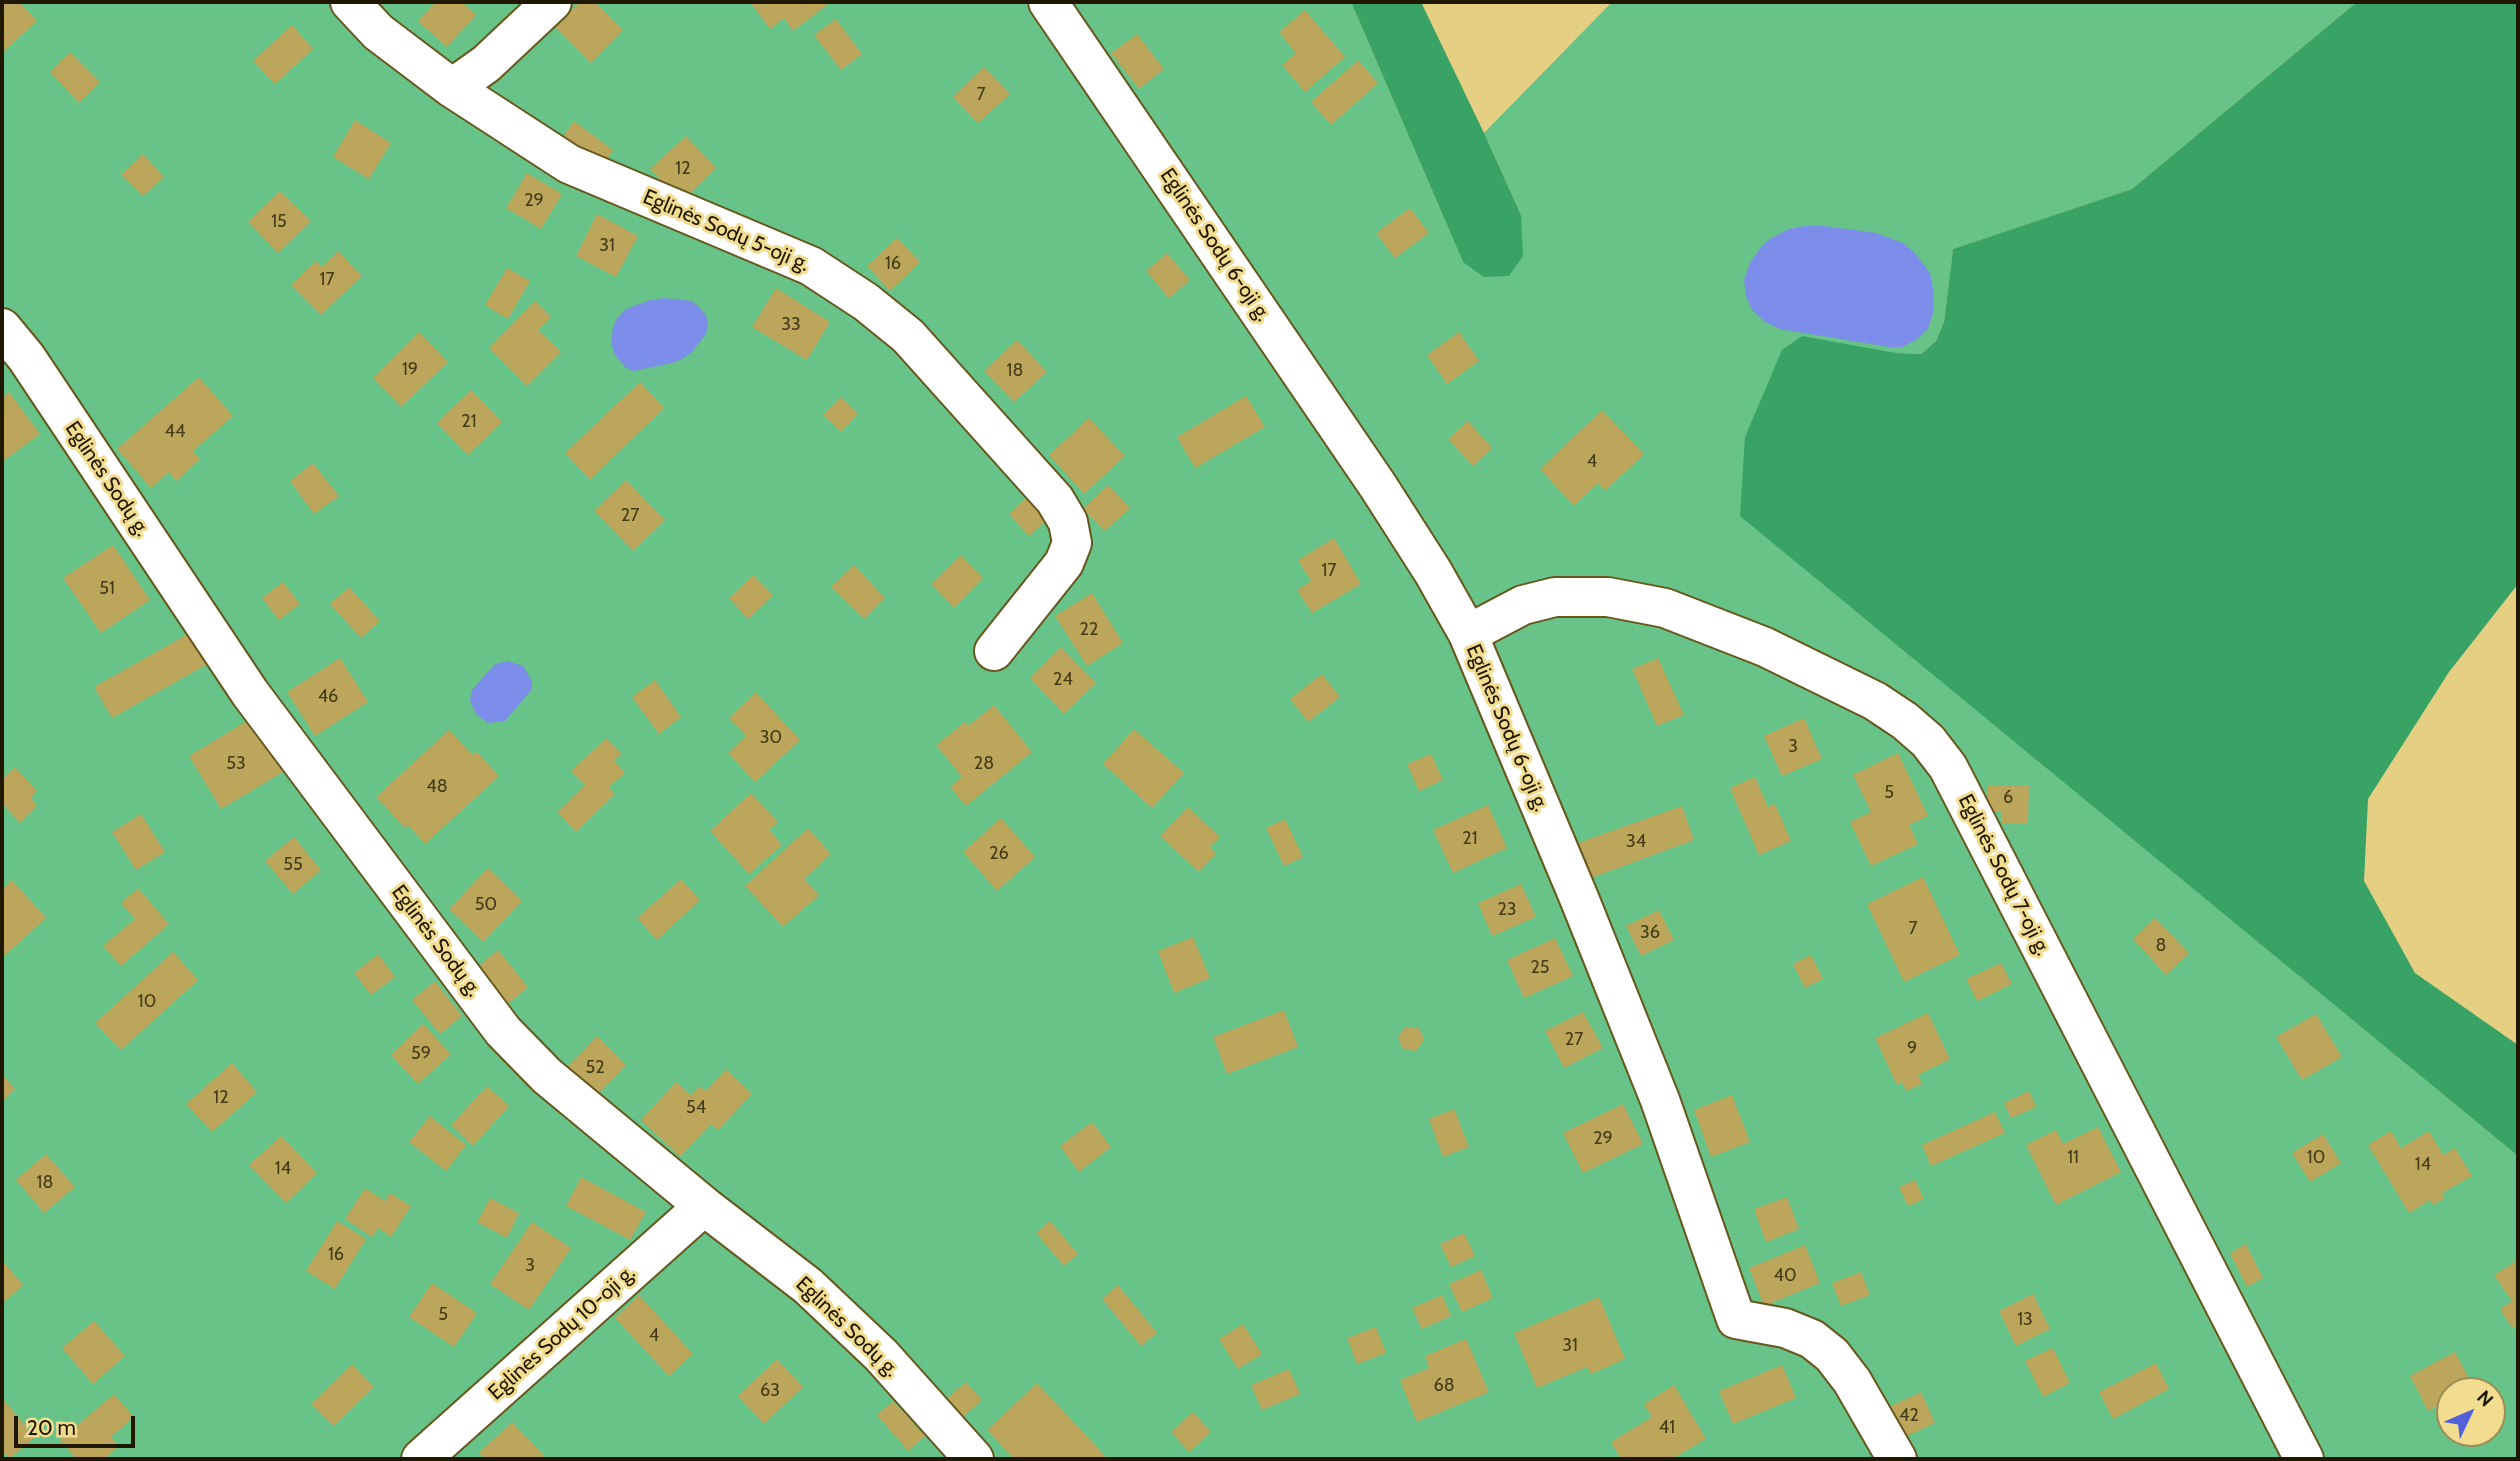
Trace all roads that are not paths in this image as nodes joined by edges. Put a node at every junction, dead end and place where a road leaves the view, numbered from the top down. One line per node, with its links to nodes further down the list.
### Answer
1 (350, 2): 4 (street, Eglinės Sodų 5-oji g.)
2 (552, 2): 4 (street)
3 (1048, 2): 6 (street, Eglinės Sodų 6-oji g.)
4 (452, 88): 7 (street, Eglinės Sodų 5-oji g.)
5 (2, 328): 8 (street, Eglinės Sodų g.)
6 (1468, 634): 11 (street, Eglinės Sodų 6-oji g.); 12 (street, Eglinės Sodų 7-oji g.)
7 (994, 651)
8 (704, 1206): 9 (street, Eglinės Sodų 10-oji g.); 10 (street, Eglinės Sodų g.)
9 (421, 1459)
10 (974, 1459)
11 (1897, 1459)
12 (2304, 1459)

